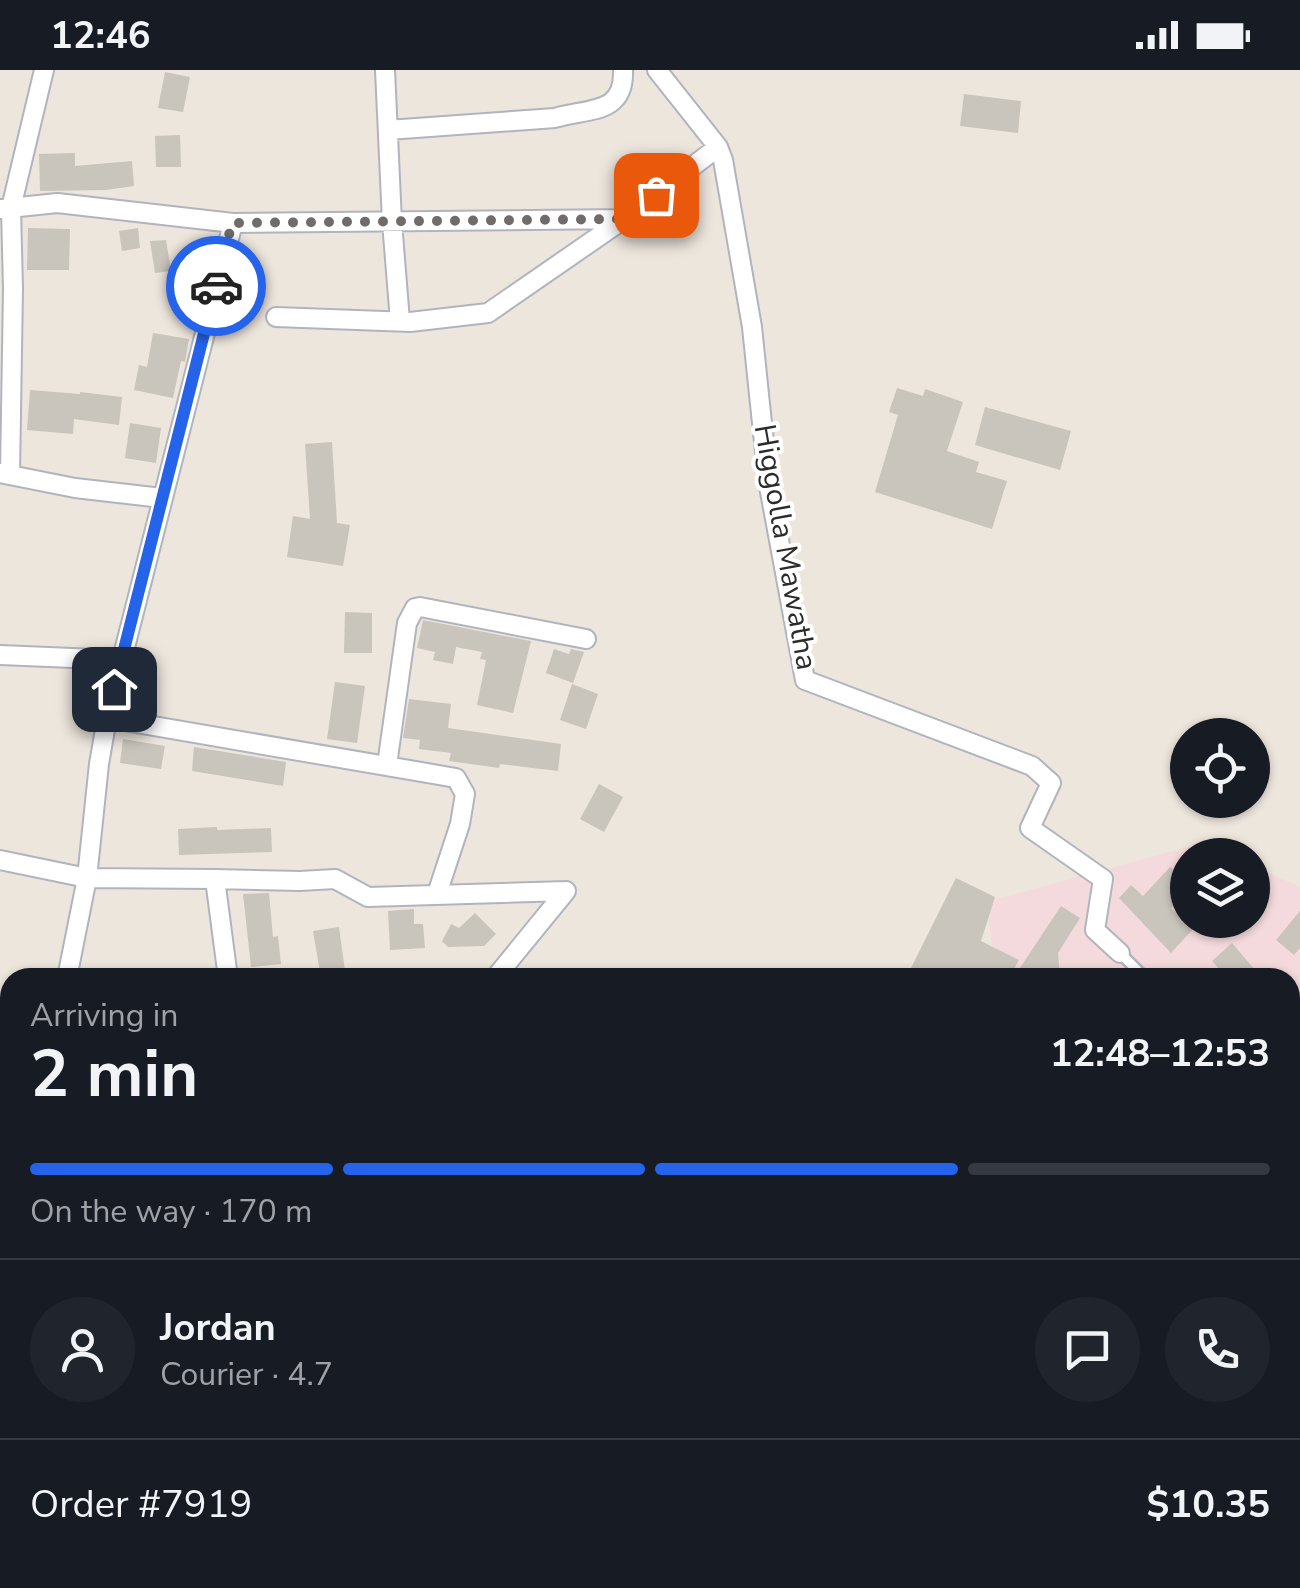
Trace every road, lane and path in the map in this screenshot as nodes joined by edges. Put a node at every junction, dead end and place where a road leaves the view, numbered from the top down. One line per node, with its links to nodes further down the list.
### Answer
1 (44, 70): 7 (street)
2 (385, 70): 5 (street)
3 (624, 70): 5 (street)
4 (657, 70): 6 (street, Higgolla Mawatha)
5 (388, 130): 9 (street)
6 (718, 147): 8 (street); 24 (street, Higgolla Mawatha)
7 (6, 208): 10 (street); 13 (street)
8 (624, 219): 9 (street); 12 (street)
9 (392, 222): 10 (street); 12 (street)
10 (232, 223): 14 (street)
11 (276, 317): 12 (street)
12 (400, 322)
13 (5, 474): 14 (street)
14 (162, 498): 17 (street)
15 (586, 639): 19 (street)
16 (0, 655): 17 (street)
17 (121, 660): 18 (street)
18 (107, 718): 19 (street); 21 (street)
19 (387, 765): 23 (street)
20 (0, 860): 21 (street)
21 (86, 878): 22 (street); 25 (street)
22 (215, 879): 23 (street); 26 (street)
23 (437, 894): 27 (street)
24 (1120, 952): 28 (lane)
25 (69, 968)
26 (227, 968)
27 (503, 968)
28 (1135, 968)

